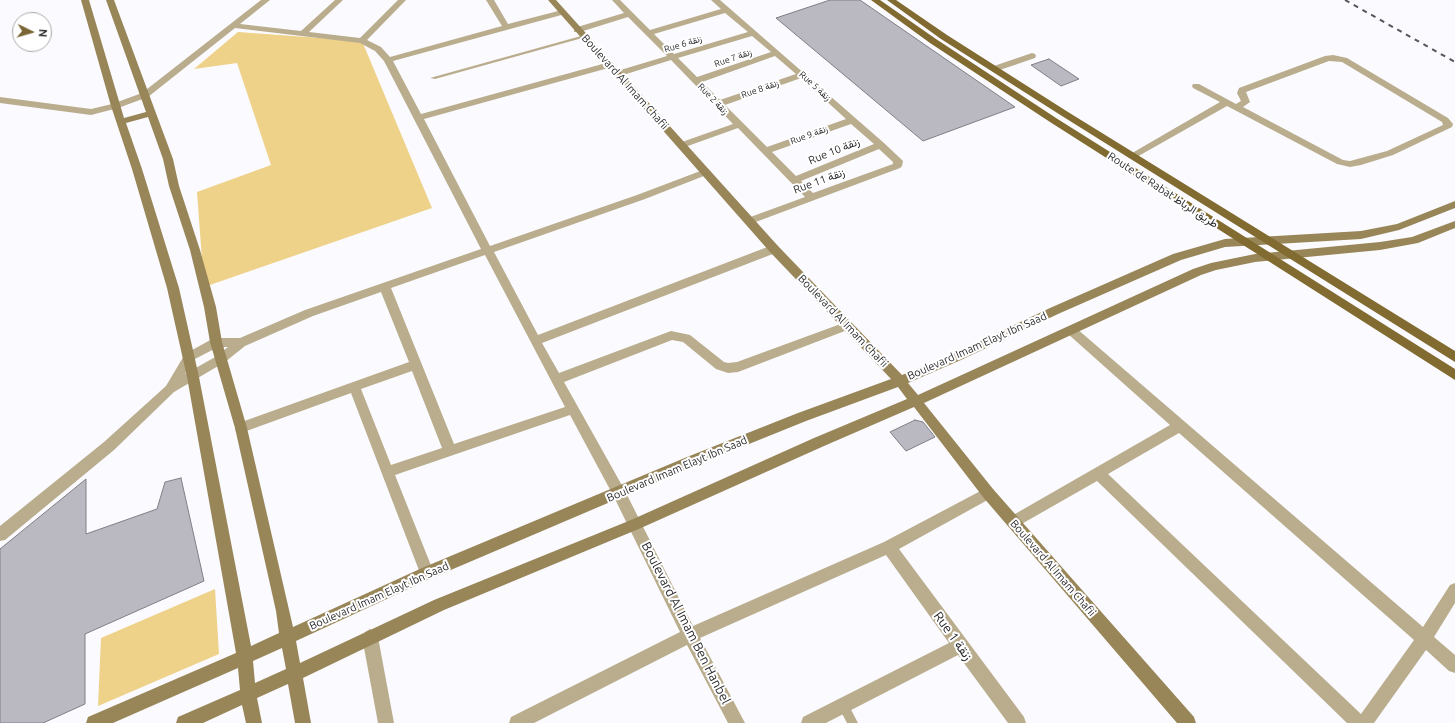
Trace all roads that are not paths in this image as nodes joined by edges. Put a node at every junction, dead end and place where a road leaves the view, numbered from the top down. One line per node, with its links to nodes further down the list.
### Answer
1 (85, 0): 37 (street)
2 (110, 0): 33 (street)
3 (266, 0): 15 (street)
4 (339, 0): 20 (street)
5 (402, 0): 21 (street)
6 (490, 0): 16 (street)
7 (552, 0): 13 (street, Boulevard Al Imam Chafii)
8 (616, 0): 14 (street, Rue 2 زنقة)
9 (715, 0): 12 (street, Rue 5 زنقة)
10 (875, 0): 56 (main road, Route de Rabat طريق الرباط)
11 (891, 0): 27 (main road, Route de Rabat طريق الرباط)
12 (726, 10): 18 (street); 19 (street, Rue 5 زنقة)
13 (562, 12): 16 (street); 17 (street, Boulevard Al Imam Chafii)
14 (628, 14): 17 (street); 18 (street, Rue 2 زنقة)
15 (234, 26): 20 (street); 33 (street)
16 (506, 26): 25 (street)
17 (580, 33): 26 (street, Boulevard Al Imam Chafii); 30 (lane)
18 (648, 33): 24 (street, Rue 2 زنقة)
19 (754, 33): 22 (street, Rue 5 زنقة); 24 (street, Rue 6 زنقة)
20 (303, 34): 21 (street)
21 (362, 41): 25 (street)
22 (777, 53): 29 (street, Rue 5 زنقة); 31 (street, Rue 7 زنقة)
23 (1032, 56): 27 (street)
24 (673, 58): 28 (street, Rue 6 زنقة); 31 (street, Rue 2 زنقة)
25 (388, 60): 40 (street, Boulevard Al Imam Ben Hanbel)
26 (609, 65): 28 (street, Boulevard Al Imam Chafii); 40 (street)
27 (994, 69): 47 (main road, Route de Rabat طريق الرباط)
28 (617, 74): 44 (street, Boulevard Al Imam Chafii)
29 (802, 75): 36 (street, Rue 8 زنقة); 41 (street, Rue 5 زنقة)
30 (433, 78)
31 (695, 81): 36 (street, Rue 2 زنقة)
32 (1196, 86): 35 (street)
33 (146, 95): 37 (street); 39 (street)
34 (0, 100): 37 (street)
35 (1227, 102): 38 (street); 47 (street)
36 (718, 104): 43 (street, Rue 2 زنقة)
37 (115, 106): 42 (street)
38 (1237, 107): 38 (street)
39 (151, 113): 42 (street); 65 (street)
40 (418, 118): 58 (street, Boulevard Al Imam Ben Hanbel)
41 (852, 120): 45 (street, Rue 5 زنقة); 46 (street, Rue 9 زنقة)
42 (121, 122): 67 (street)
43 (739, 125): 44 (street); 46 (street, Rue 2 زنقة)
44 (682, 145): 49 (street, Boulevard Al Imam Chafii)
45 (881, 145): 48 (street, Rue 5 زنقة); 50 (street, Rue 10 زنقة)
46 (766, 151): 50 (street, Rue 2 زنقة)
47 (1132, 156): 55 (main road, Route de Rabat طريق الرباط)
48 (897, 166): 51 (street, Rue 11 زنقة)
49 (706, 172): 53 (street, Boulevard Al Imam Chafii); 58 (street)
50 (795, 180): 51 (street, Rue 2 زنقة)
51 (811, 197): 53 (street, Rue 11 زنقة)
52 (1455, 204): 55 (street, Boulevard Imam Elayt Ibn Saad)
53 (749, 220): 57 (street, Boulevard Al Imam Chafii)
54 (1455, 224): 59 (street)
55 (1267, 240): 56 (street, Boulevard Imam Elayt Ibn Saad); 59 (main road, Route de Rabat طريق الرباط)
56 (1244, 242): 60 (main road, Route de Rabat طريق الرباط); 74 (street, Boulevard Imam Elayt Ibn Saad)
57 (774, 249): 62 (street, Boulevard Al Imam Chafii); 64 (street)
58 (488, 251): 61 (street); 64 (street, Boulevard Al Imam Ben Hanbel)
59 (1291, 255): 60 (street); 68 (main road, Route de Rabat طريق الرباط)
60 (1269, 257): 63 (street); 71 (main road, Route de Rabat طريق الرباط)
61 (385, 287): 66 (street); 70 (street)
62 (846, 326): 73 (street); 74 (street, Boulevard Al Imam Chafii)
63 (1072, 331): 77 (street); 79 (street)
64 (535, 341): 73 (street, Boulevard Al Imam Ben Hanbel)
65 (216, 342): 66 (street); 67 (street); 69 (street)
66 (241, 343): 69 (street)
67 (189, 357): 72 (street); 76 (street)
68 (1455, 357)
69 (221, 359): 72 (street); 80 (street)
70 (415, 365): 75 (street); 81 (street)
71 (1455, 375)
72 (193, 377): 76 (street); 97 (street)
73 (557, 379): 78 (street, Boulevard Al Imam Ben Hanbel)
74 (900, 381): 77 (street, Boulevard Al Imam Chafii); 84 (street, Boulevard Imam Elayt Ibn Saad)
75 (354, 386): 80 (street); 82 (street)
76 (170, 389): 88 (street)
77 (916, 401): 85 (street, Boulevard Al Imam Chafii); 87 (street)
78 (573, 409): 81 (street); 84 (street, Boulevard Al Imam Ben Hanbel)
79 (1180, 426): 83 (street); 95 (street)
80 (241, 428): 93 (street)
81 (450, 451): 82 (street)
82 (388, 472): 90 (street)
83 (1098, 473): 86 (street); 113 (street)
84 (619, 493): 87 (street, Boulevard Al Imam Ben Hanbel); 90 (street, Boulevard Imam Elayt Ibn Saad)
85 (988, 493): 86 (street, Boulevard Al Imam Chafii); 89 (street)
86 (1013, 522): 112 (street, Boulevard Al Imam Chafii)
87 (636, 524): 92 (street, Boulevard Al Imam Ben Hanbel); 94 (street)
88 (0, 535)
89 (889, 547): 92 (street); 96 (street, Rue 1 زنقة)
90 (427, 574): 93 (street, Boulevard Imam Elayt Ibn Saad)
91 (1455, 590): 95 (street)
92 (690, 635): 107 (street); 108 (street, Boulevard Al Imam Ben Hanbel)
93 (287, 637): 97 (street, Boulevard Imam Elayt Ibn Saad); 99 (street)
94 (370, 637): 99 (street); 106 (street)
95 (1424, 639): 98 (street); 114 (street)
96 (960, 646): 101 (street); 111 (street, Rue 1 زنقة)
97 (245, 657): 100 (street); 102 (street, Boulevard Imam Elayt Ibn Saad)
98 (1455, 665)
99 (295, 673): 100 (street); 105 (street)
100 (248, 694): 103 (street); 104 (street)
101 (843, 706): 109 (street); 110 (lane)
102 (94, 723)
103 (184, 723)
104 (254, 723)
105 (303, 723)
106 (386, 723)
107 (517, 723)
108 (737, 723)
109 (809, 723)
110 (853, 723)
111 (1018, 723)
112 (1188, 723)
113 (1358, 723)
114 (1364, 723)

